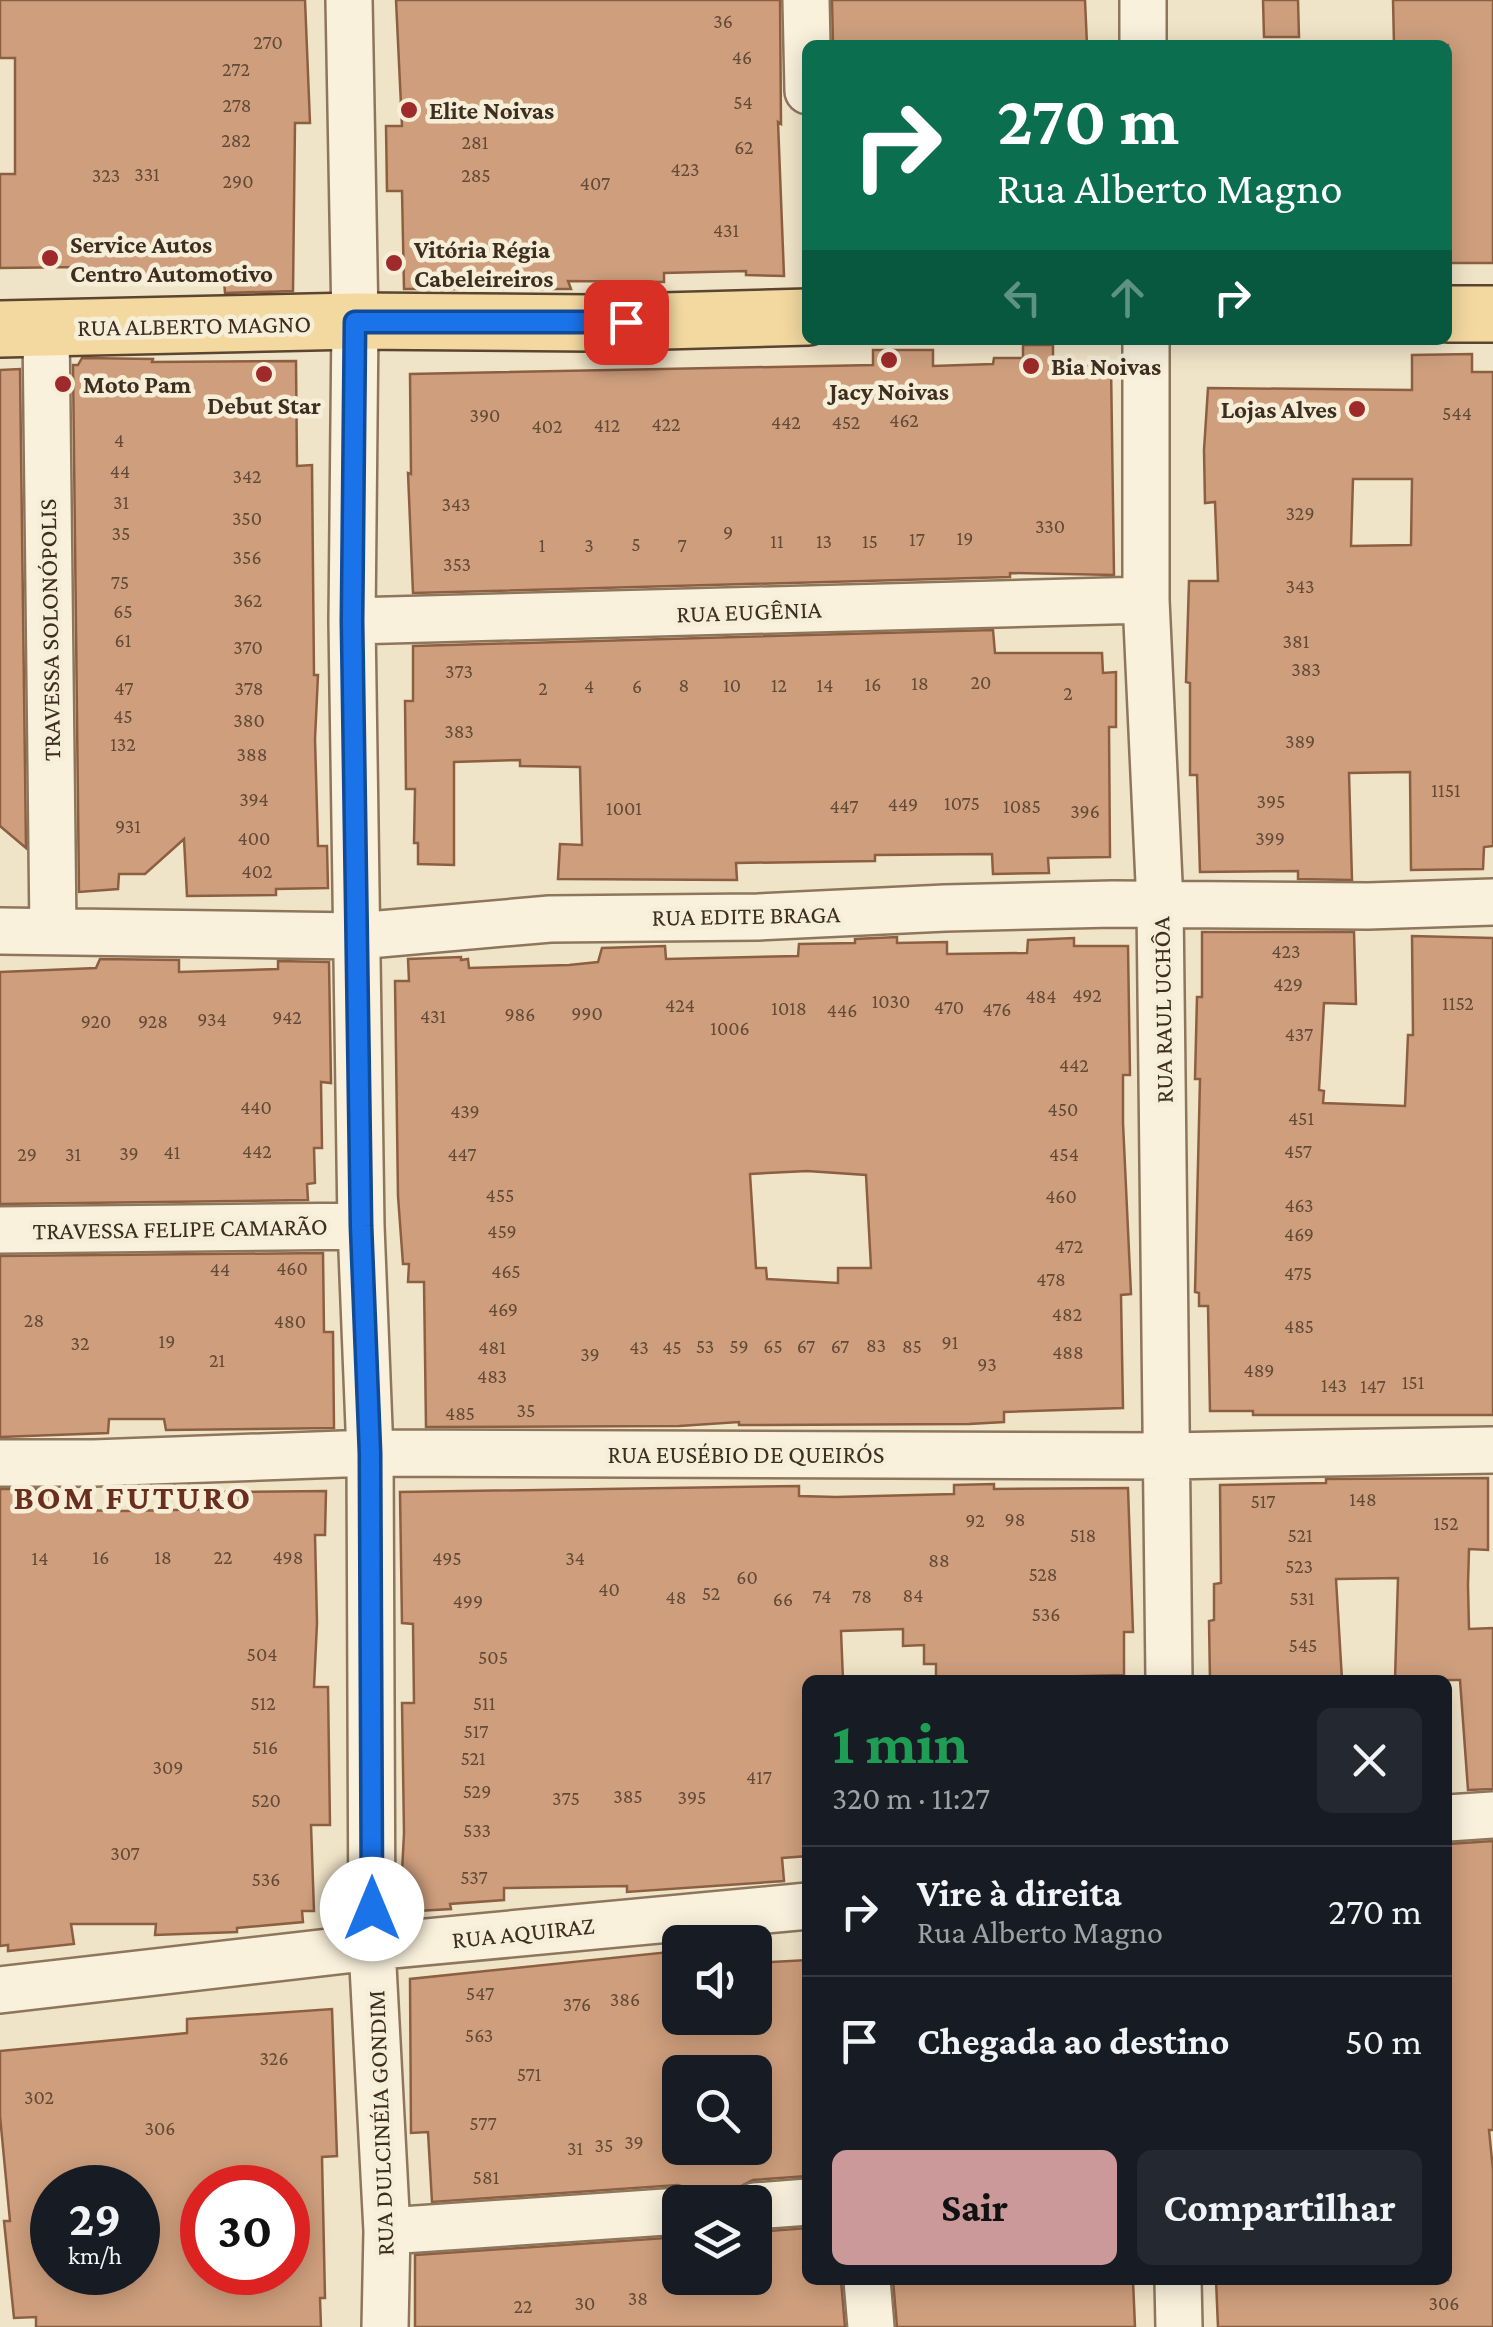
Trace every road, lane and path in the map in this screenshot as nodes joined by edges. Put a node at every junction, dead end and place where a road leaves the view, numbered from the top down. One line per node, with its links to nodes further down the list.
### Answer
1 (349, 0): 9 (street, RUA DULCINÉIA GONDIM)
2 (806, 0): 4 (street)
3 (1142, 0): 5 (street)
4 (807, 40)
5 (1143, 40)
6 (1452, 314): 7 (main road)
7 (1493, 314)
8 (802, 317): 9 (main road, RUA ALBERTO MAGNO)
9 (355, 322): 10 (main road, RUA ALBERTO MAGNO); 13 (street, RUA DULCINÉIA GONDIM)
10 (23, 329): 17 (street, TRAVESSA SOLONÓPOLIS)
11 (1146, 345): 12 (street, RUA RAUL UCHÔA)
12 (1146, 600): 13 (street, RUA EUGÊNIA); 15 (street, RUA RAUL UCHÔA)
13 (352, 621): 18 (street, RUA DULCINÉIA GONDIM)
14 (1493, 902): 15 (street, RUA EDITE BRAGA)
15 (1160, 904): 18 (street, RUA EDITE BRAGA); 23 (street, RUA RAUL UCHÔA)
16 (0, 930): 17 (street, RUA EDITE BRAGA)
17 (53, 931): 18 (street, RUA EDITE BRAGA)
18 (357, 936): 19 (street, RUA DULCINÉIA GONDIM)
19 (361, 1226): 20 (street, TRAVESSA FELIPE CAMARÃO); 22 (street, RUA DULCINÉIA GONDIM)
20 (0, 1230)
21 (1493, 1450): 23 (street, RUA EUSÉBIO DE QUEIRÓS)
22 (370, 1453): 23 (street, RUA EUSÉBIO DE QUEIRÓS); 24 (street, RUA EUSÉBIO DE QUEIRÓS); 29 (street, RUA DULCINÉIA GONDIM)
23 (1168, 1456): 25 (street, RUA RAUL UCHÔA)
24 (0, 1463)
25 (1170, 1675)
26 (1493, 1815): 27 (street)
27 (1452, 1818)
28 (802, 1907): 29 (street, RUA AQUIRAZ)
29 (372, 1947): 30 (street, RUA AQUIRAZ); 34 (street, RUA DULCINÉIA GONDIM)
30 (0, 1990)
31 (802, 2202): 32 (street)
32 (772, 2205)
33 (662, 2212): 34 (street)
34 (387, 2231): 37 (street, RUA DULCINÉIA GONDIM)
35 (867, 2285): 38 (street)
36 (1178, 2285): 39 (street)
37 (385, 2327)
38 (871, 2327)
39 (1179, 2327)

